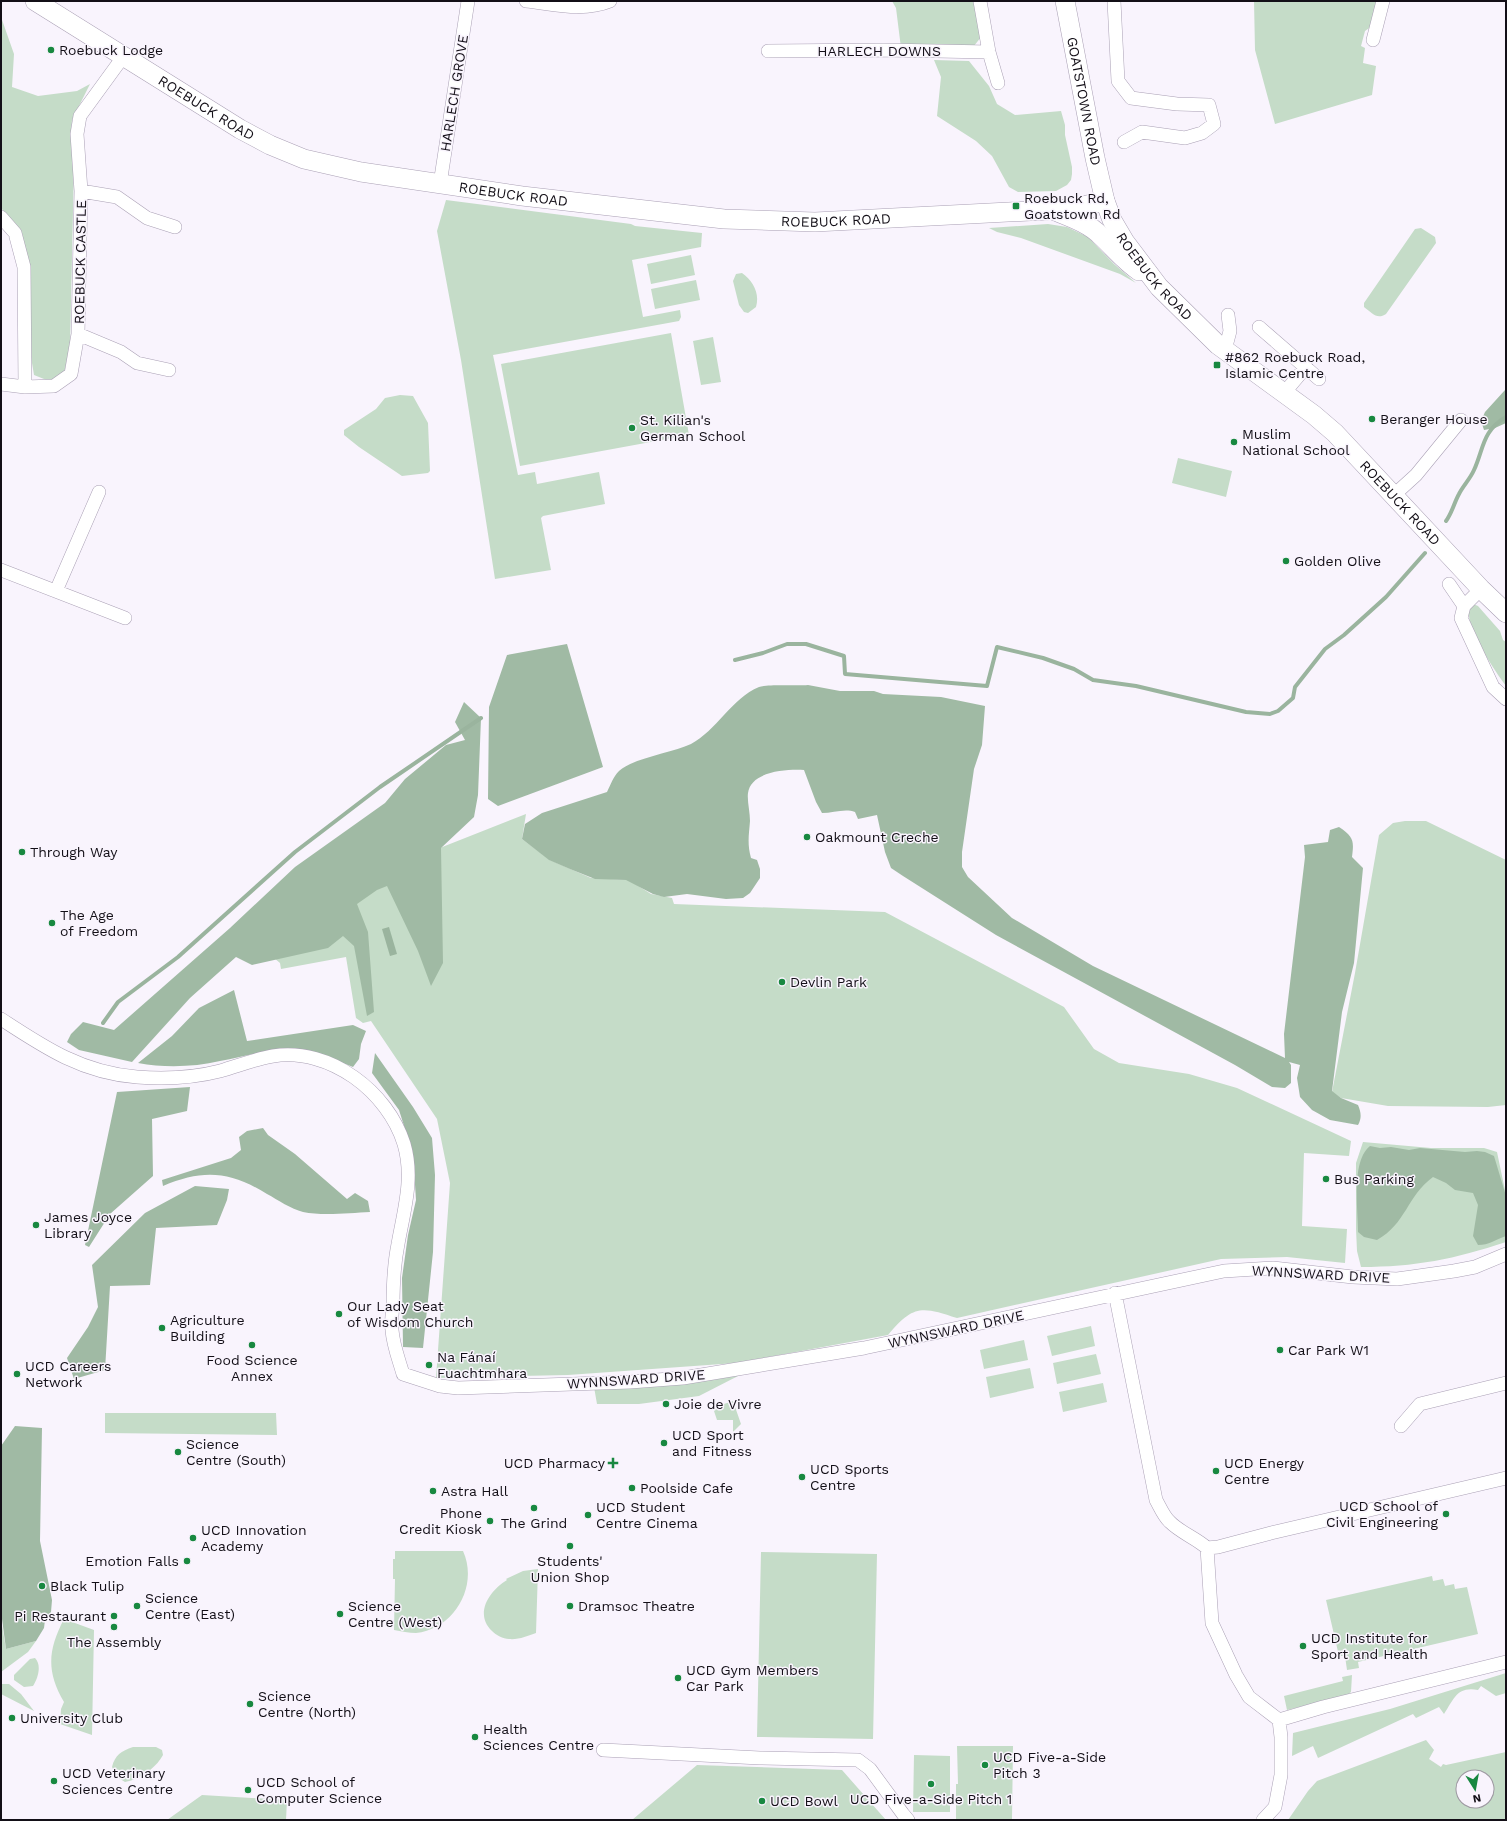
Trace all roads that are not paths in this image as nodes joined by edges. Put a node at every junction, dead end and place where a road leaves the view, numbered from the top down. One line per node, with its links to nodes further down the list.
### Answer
1 (35, 1): 12 (street, ROEBUCK ROAD)
2 (468, 1): 15 (street, HARLECH GROVE)
3 (526, 1): 4 (street)
4 (610, 1)
5 (980, 1): 11 (street)
6 (1065, 1): 17 (street, GOATSTOWN ROAD)
7 (1114, 1): 14 (street)
8 (1383, 1): 9 (street)
9 (1373, 40)
10 (768, 51): 11 (street, HARLECH DOWNS)
11 (989, 52): 13 (street)
12 (123, 57): 15 (street, ROEBUCK ROAD); 16 (street, ROEBUCK CASTLE)
13 (998, 83)
14 (1124, 142)
15 (440, 184): 18 (street, ROEBUCK ROAD)
16 (81, 191): 20 (street, ROEBUCK CASTLE); 24 (street, ROEBUCK CASTLE)
17 (1105, 201): 18 (street, ROEBUCK ROAD); 21 (street, ROEBUCK ROAD)
18 (1052, 210): 21 (street)
19 (1, 217): 30 (street)
20 (175, 227)
21 (1154, 281): 25 (street, ROEBUCK ROAD)
22 (1228, 315): 25 (street)
23 (1259, 327): 26 (street)
24 (78, 334): 27 (street, ROEBUCK CASTLE); 30 (street, ROEBUCK CASTLE)
25 (1225, 350): 31 (street, ROEBUCK ROAD)
26 (1306, 367): 28 (street); 31 (street)
27 (169, 370)
28 (1319, 379)
29 (1, 384): 30 (street, ROEBUCK CASTLE)
30 (25, 387)
31 (1284, 393): 34 (street, ROEBUCK ROAD)
32 (1461, 420): 34 (street)
33 (99, 492): 38 (street)
34 (1394, 495): 37 (street, ROEBUCK ROAD)
35 (1, 570): 38 (street)
36 (1449, 584): 39 (street)
37 (1481, 589): 39 (street); 40 (street, ROEBUCK ROAD)
38 (56, 590): 41 (street)
39 (1464, 606): 42 (street)
40 (1506, 613)
41 (125, 618)
42 (1506, 699)
43 (1, 1019): 45 (street, WYNNSWARD DRIVE)
44 (1506, 1254): 45 (street, WYNNSWARD DRIVE)
45 (1115, 1293): 49 (street)
46 (1506, 1383): 47 (street)
47 (1401, 1426)
48 (1506, 1478): 49 (street)
49 (1207, 1548): 51 (street)
50 (1506, 1662): 51 (street)
51 (1279, 1720): 54 (street)
52 (603, 1750): 53 (street)
53 (908, 1820)
54 (1263, 1820)

